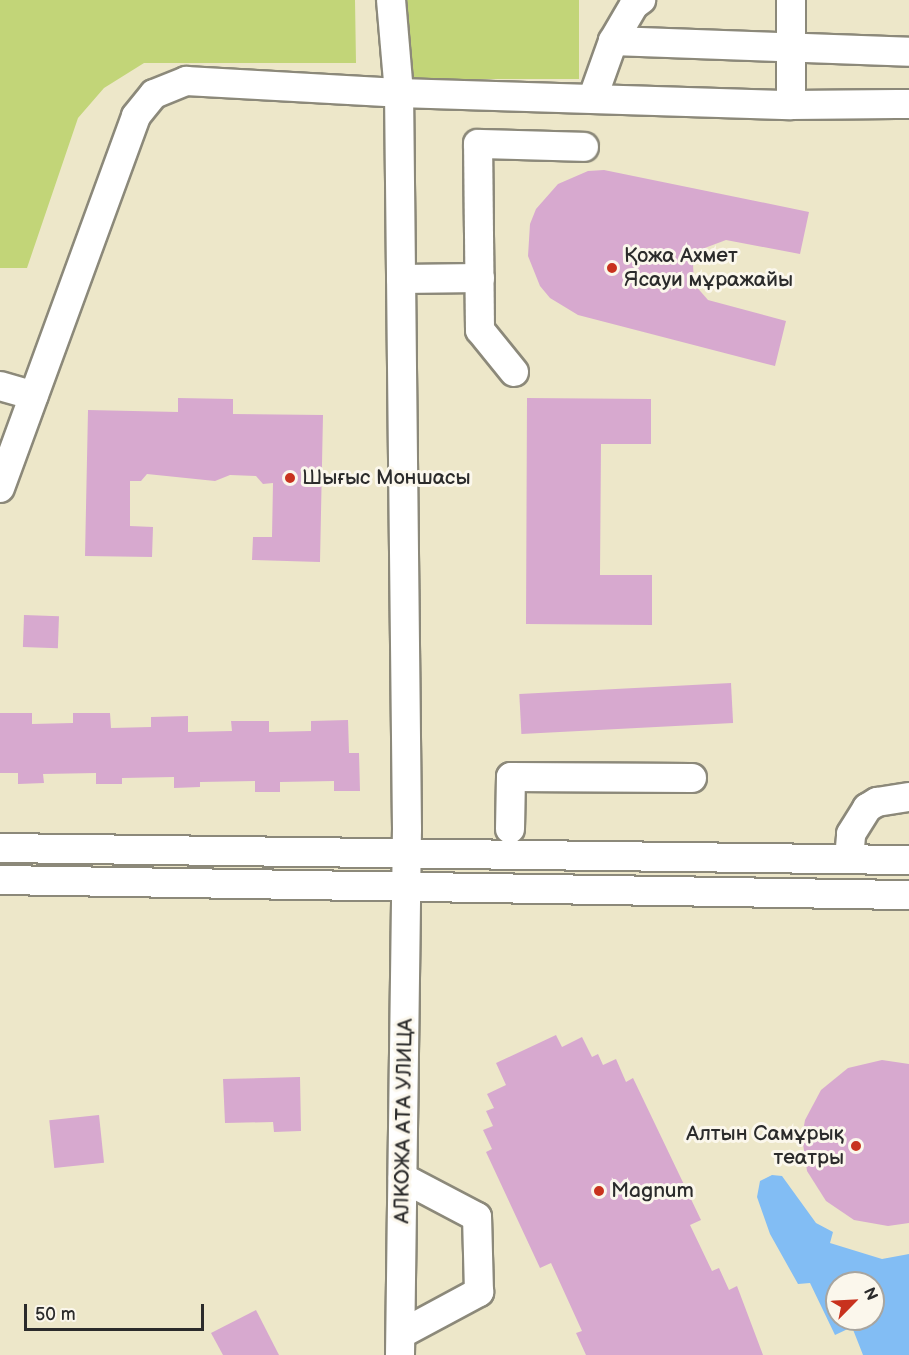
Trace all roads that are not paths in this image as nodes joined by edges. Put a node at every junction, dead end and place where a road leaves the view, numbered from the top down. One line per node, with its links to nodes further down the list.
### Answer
1 (391, 0): 7 (street, АЛКОЖА АТА УЛИЦА)
2 (641, 0): 4 (street)
3 (786, 1): 5 (street)
4 (613, 41): 5 (street); 8 (street)
5 (792, 50): 6 (street); 10 (street)
6 (909, 52)
7 (399, 93): 8 (street); 13 (street, АЛКОЖА АТА УЛИЦА); 16 (street)
8 (593, 97): 10 (street)
9 (909, 104): 10 (street)
10 (791, 105)
11 (584, 147): 12 (street)
12 (480, 278): 13 (street); 14 (street)
13 (401, 279): 22 (street, АЛКОЖА АТА УЛИЦА)
14 (514, 372)
15 (0, 386): 16 (street)
16 (34, 396): 17 (street)
17 (0, 488)
18 (692, 778): 20 (street)
19 (909, 797): 23 (street)
20 (510, 829)
21 (0, 848): 22 (street)
22 (407, 854): 23 (street); 26 (street, АЛКОЖА АТА УЛИЦА)
23 (849, 859): 24 (street)
24 (909, 860)
25 (0, 880): 26 (street)
26 (406, 887): 27 (street); 28 (street, АЛКОЖА АТА УЛИЦА)
27 (909, 895)
28 (403, 1178): 29 (street, АЛКОЖА АТА УЛИЦА); 29 (street)
29 (400, 1344)

